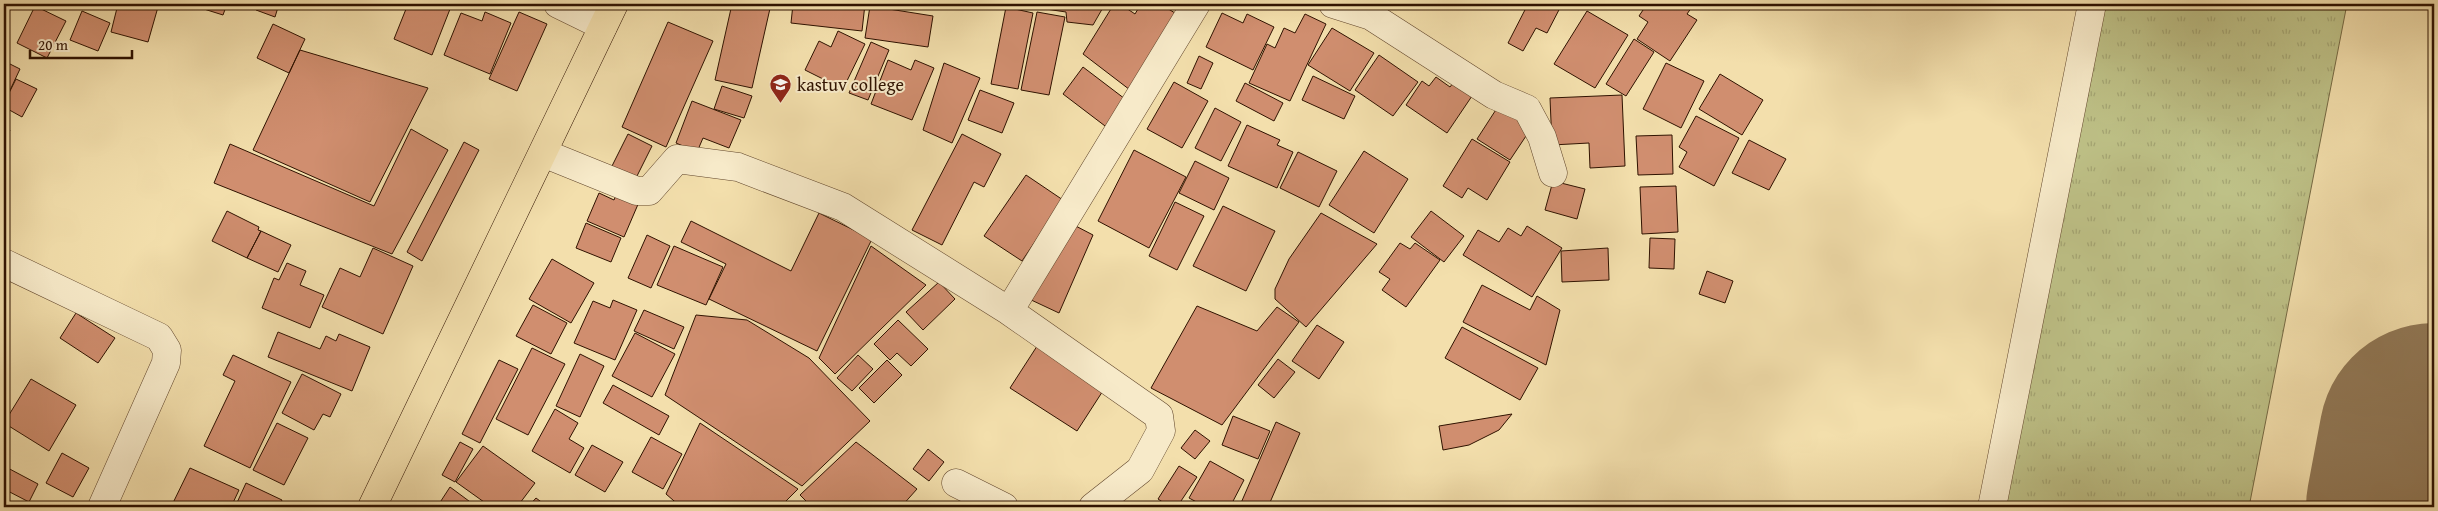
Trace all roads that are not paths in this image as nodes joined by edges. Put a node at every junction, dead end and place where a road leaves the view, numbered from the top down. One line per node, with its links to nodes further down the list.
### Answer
1 (558, 4): 5 (street)
2 (1196, 4): 9 (street)
3 (1333, 4): 7 (street)
4 (2092, 4): 15 (street)
5 (609, 15): 6 (main road)
6 (544, 153): 9 (street); 12 (main road)
7 (1553, 173)
8 (4, 262): 11 (street)
9 (1009, 311): 14 (street)
10 (956, 484): 13 (street)
11 (102, 507)
12 (372, 507)
13 (1004, 507)
14 (1093, 507)
15 (1992, 507)

